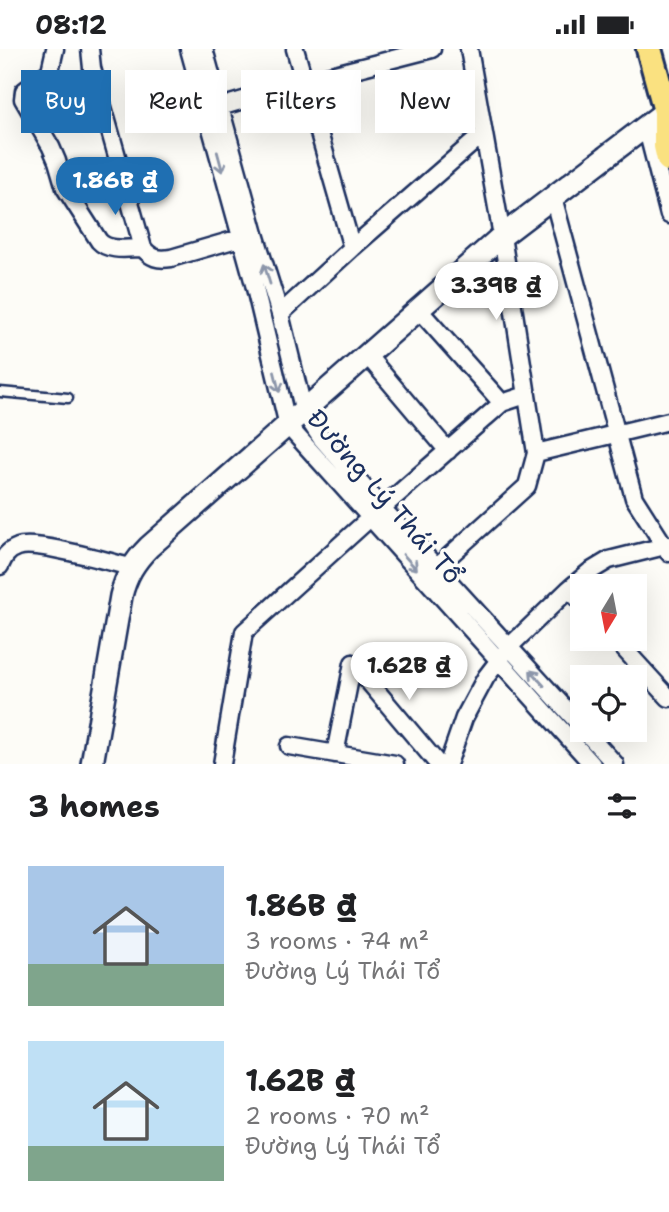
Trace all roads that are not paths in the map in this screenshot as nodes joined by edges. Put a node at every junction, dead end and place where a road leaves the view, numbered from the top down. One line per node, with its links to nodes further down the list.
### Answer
1 (55, 49): 22 (street)
2 (90, 49): 22 (street)
3 (189, 49): 21 (street, Đường Lý Thái Tổ, one-way to 21)
4 (204, 49): 9 (street, Đường Lý Thái Tổ)
5 (295, 49): 10 (street)
6 (432, 49): 11 (street)
7 (469, 49): 16 (street)
8 (649, 49): 12 (main road)
9 (210, 70)
10 (301, 70)
11 (351, 70)
12 (667, 113): 13 (street); 17 (main road)
13 (646, 127): 18 (street); 19 (street)
14 (227, 132): 25 (street, Đường Lý Thái Tổ, one-way to 14)
15 (319, 133): 23 (street)
16 (484, 133): 20 (street); 23 (street)
17 (669, 159)
18 (553, 197): 20 (street); 33 (street)
19 (669, 215)
20 (502, 236): 24 (street); 28 (street)
21 (240, 238): 22 (street); 31 (street, Đường Lý Thái Tổ, one-way to 31)
22 (142, 248)
23 (352, 248): 25 (street)
24 (419, 310): 26 (street); 30 (street)
25 (280, 314): 31 (street, Đường Lý Thái Tổ)
26 (367, 355): 31 (street); 34 (street)
27 (0, 392): 29 (lane)
28 (526, 395): 30 (street); 35 (street)
29 (68, 398)
30 (502, 403): 34 (street)
31 (296, 419): 36 (street, Đường Lý Thái Tổ); 39 (street)
32 (669, 421): 33 (street)
33 (617, 433): 35 (street); 37 (street)
34 (448, 451): 36 (street)
35 (536, 453): 40 (street)
36 (376, 513): 40 (street, Đường Lý Thái Tổ); 44 (street, Đường Lý Thái Tổ, one-way to 44); 51 (street)
37 (667, 548): 41 (street)
38 (0, 566): 39 (street)
39 (131, 567): 50 (street)
40 (436, 568): 42 (street, Đường Lý Thái Tổ)
41 (569, 589): 42 (street)
42 (509, 647): 44 (street); 46 (street, Đường Lý Thái Tổ, one-way to 42)
43 (626, 651): 45 (street)
44 (498, 661): 54 (street); 55 (street, Đường Lý Thái Tổ)
45 (669, 698)
46 (570, 715)
47 (595, 742): 56 (street, Đường Lý Thái Tổ)
48 (289, 746): 49 (street)
49 (335, 754): 52 (street); 53 (street)
50 (92, 764)
51 (222, 764)
52 (395, 764)
53 (438, 764)
54 (448, 764)
55 (592, 764)
56 (615, 764)

